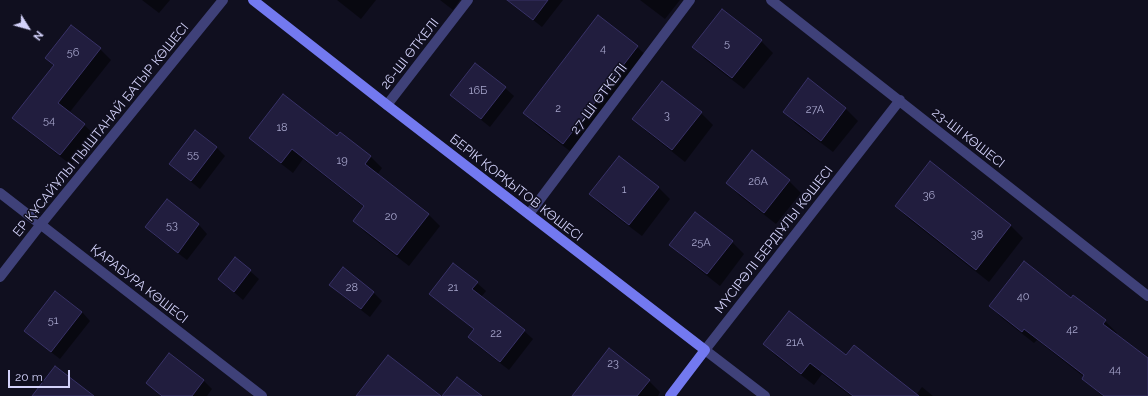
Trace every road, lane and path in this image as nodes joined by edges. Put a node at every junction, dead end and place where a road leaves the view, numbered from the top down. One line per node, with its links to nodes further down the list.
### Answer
1 (222, 0): 10 (street, ЕР ҚҰСАЙҰЛЫ ПЫШТАНАЙ БАТЫР КӨШЕСІ)
2 (253, 0): 7 (street, БЕРІК ҚОРҚЫТОВ КӨШЕСІ)
3 (468, 0): 7 (street, 26-ШІ ӨТКЕЛІ)
4 (690, 0): 9 (street, 27-ШІ ӨТКЕЛІ)
5 (771, 0): 6 (street, 23-ШI КӨШЕСI)
6 (900, 100): 12 (street, 23-ШI КӨШЕСI); 13 (street, МҮСІРӘЛІ БЕРДІҰЛЫ КӨШЕСІ)
7 (387, 105): 9 (street, БЕРІК ҚОРҚЫТОВ КӨШЕСІ)
8 (0, 193): 10 (street, ҚАРАБУРА КӨШЕСІ)
9 (529, 214): 13 (street, БЕРІК ҚОРҚЫТОВ КӨШЕСІ)
10 (41, 224): 11 (street, ЕР ҚҰСАЙҰЛЫ ПЫШТАНАЙ БАТЫР КӨШЕСІ); 14 (street, ҚАРАБУРА КӨШЕСІ)
11 (0, 277)
12 (1148, 296)
13 (705, 350): 15 (street, МҮСІРӘЛІ БЕРДІҰЛЫ КӨШЕСІ); 16 (street, БЕРІК ҚОРҚЫТОВ КӨШЕСІ)
14 (262, 396)
15 (670, 396)
16 (765, 396)

